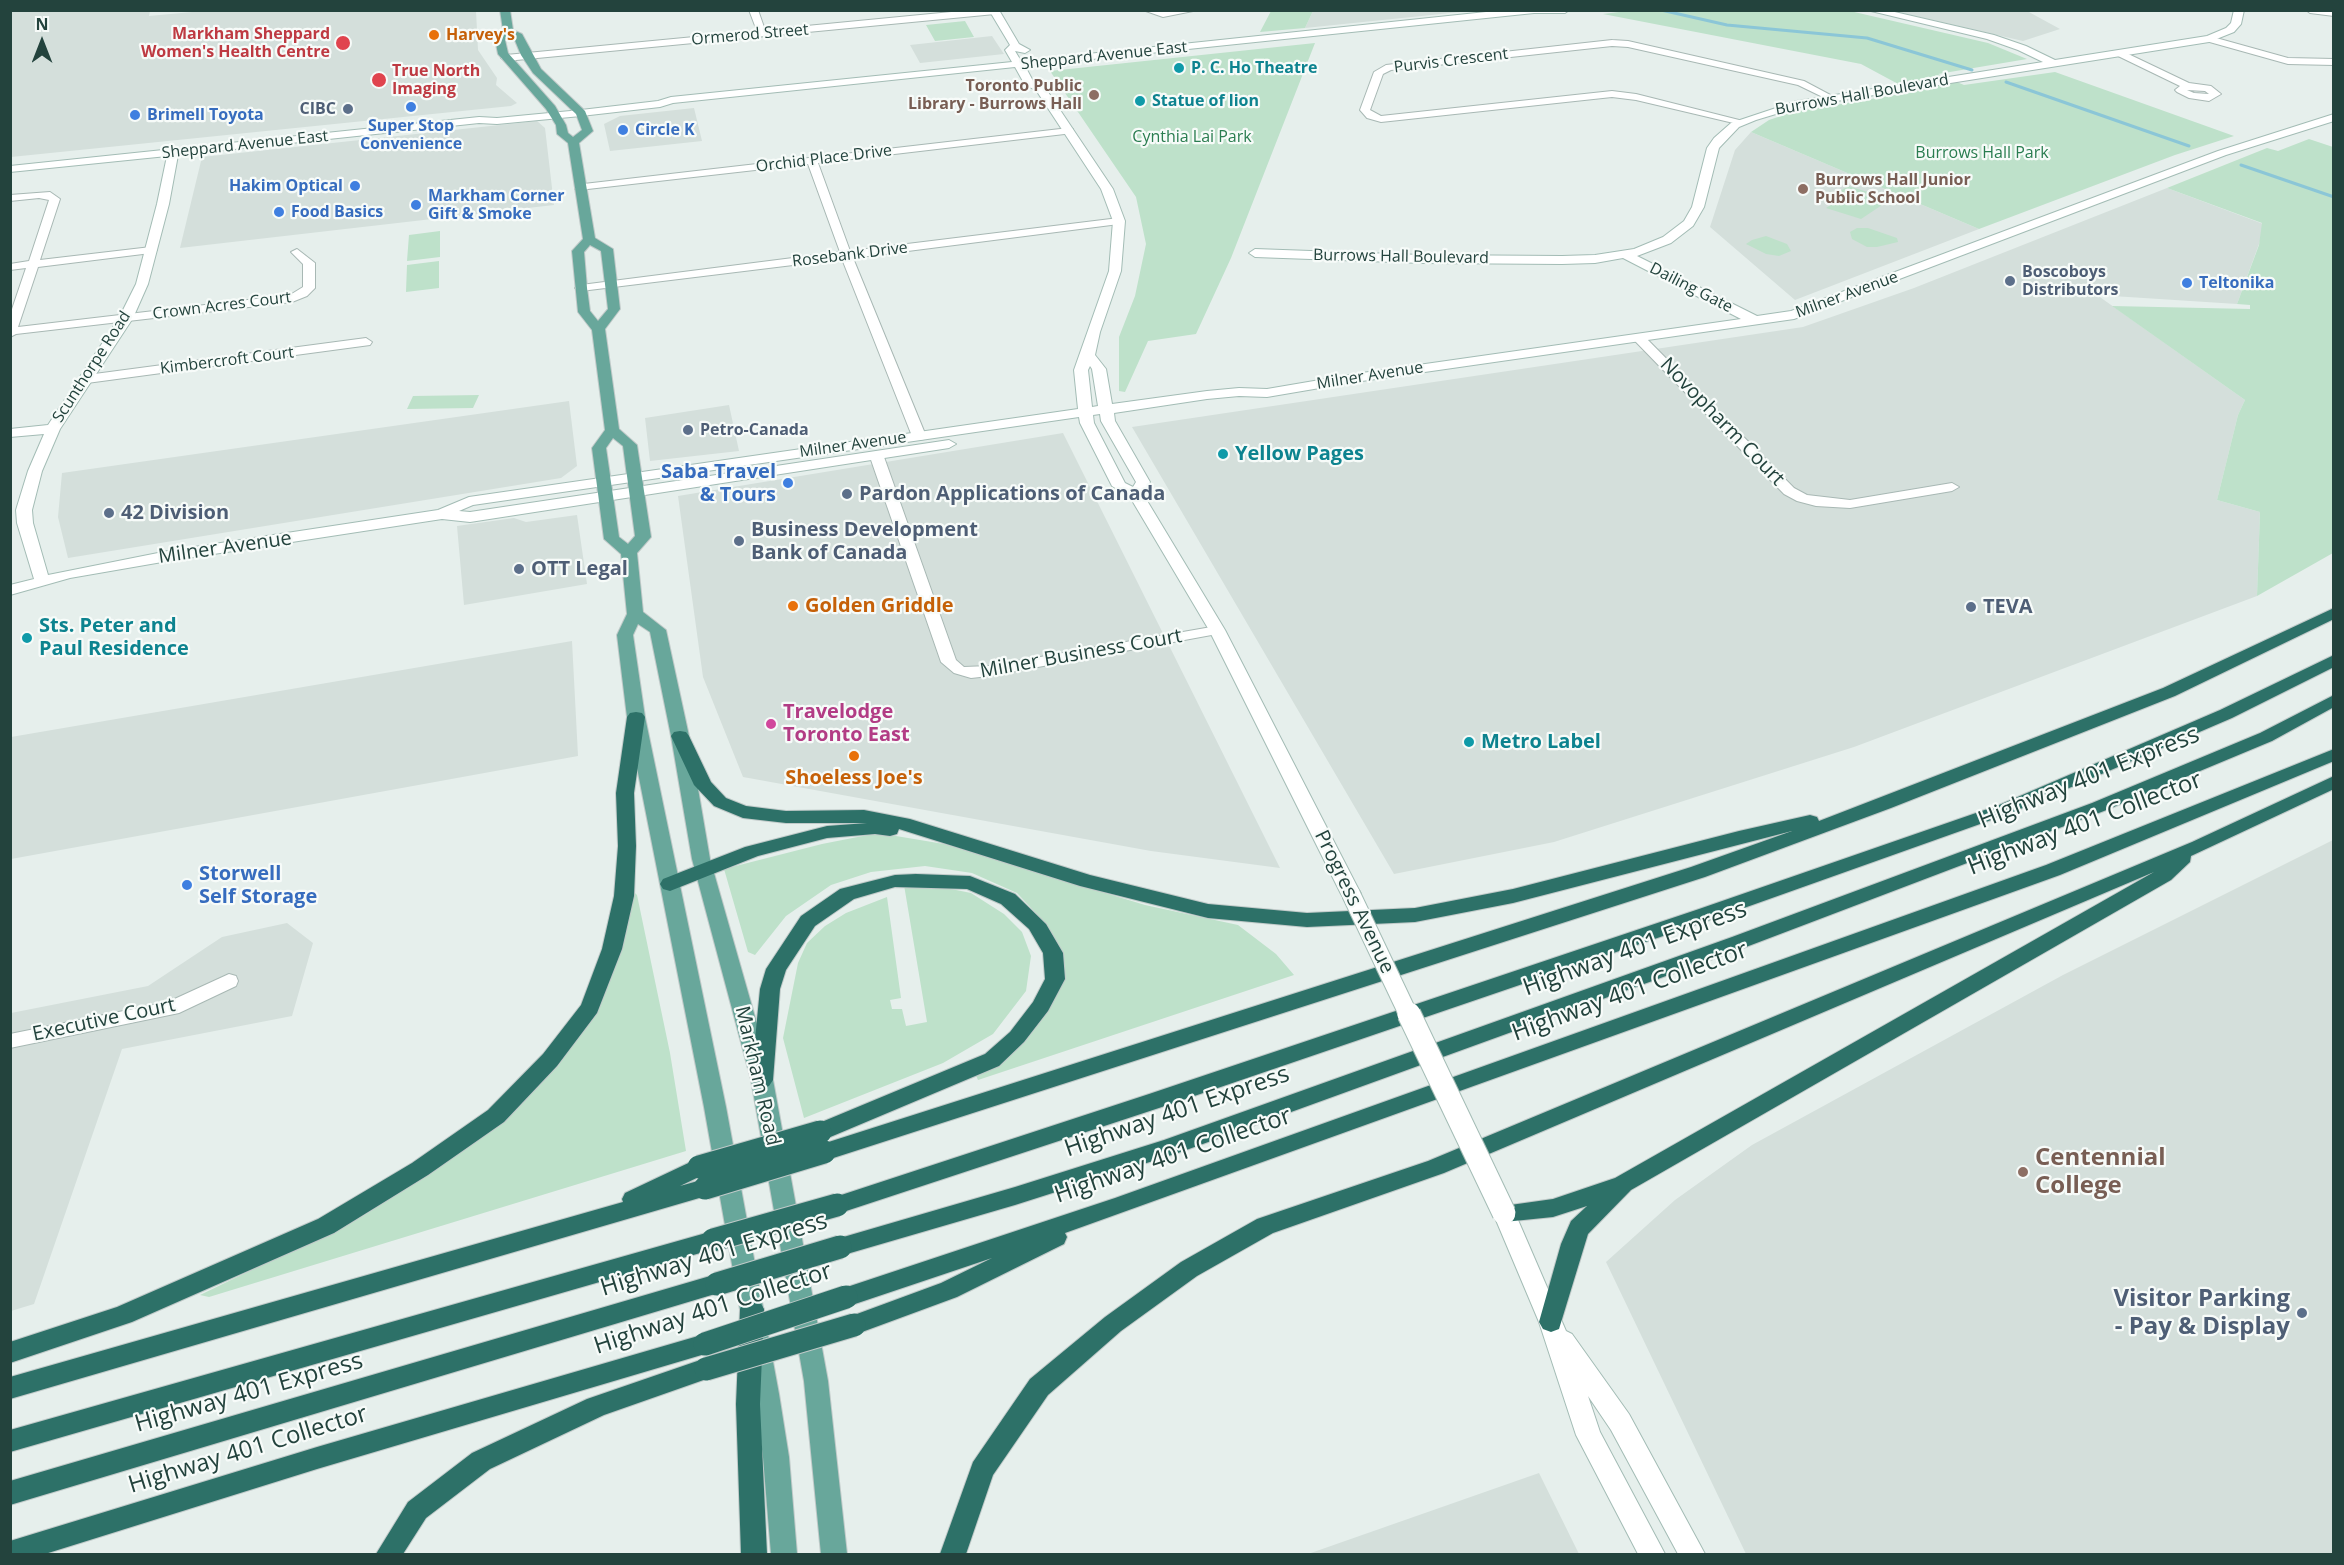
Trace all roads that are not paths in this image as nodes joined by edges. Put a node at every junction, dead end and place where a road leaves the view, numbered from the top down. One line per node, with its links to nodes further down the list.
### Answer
1 (505, 10): 12 (main road)
2 (753, 10): 13 (street)
3 (1147, 10): 4 (street)
4 (1194, 10)
5 (1565, 10): 10 (main road, Sheppard Avenue East)
6 (1871, 10): 20 (main road)
7 (2239, 10): 14 (main road, Burrows Hall Boulevard)
8 (2310, 10): 11 (street)
9 (994, 11): 13 (street, Ormerod Street); 15 (main road)
10 (1537, 11): 22 (main road, Sheppard Avenue East)
11 (2334, 13)
12 (507, 31): 17 (main road); 18 (main road)
13 (762, 33): 17 (street, Ormerod Street)
14 (2209, 39): 16 (main road, Burrows Hall Boulevard); 19 (street)
15 (1015, 46): 21 (main road); 22 (main road)
16 (2119, 53): 20 (main road, Burrows Hall Boulevard); 23 (street)
17 (526, 56): 18 (street, Ormerod Street); 25 (main road)
18 (506, 58): 26 (main road)
19 (2332, 63)
20 (2055, 64): 24 (main road, Burrows Hall Boulevard)
21 (1019, 65): 22 (main road, Sheppard Avenue East); 22 (main road, Progress Avenue); 25 (main road, Sheppard Avenue East)
22 (1039, 74): 29 (main road, Progress Avenue)
23 (2187, 86)
24 (1832, 99): 28 (main road, Burrows Hall Boulevard); 28 (street, Purvis Crescent)
25 (578, 109): 26 (main road, Sheppard Avenue East); 30 (main road)
26 (553, 112): 30 (main road); 31 (main road, Sheppard Avenue East)
27 (2334, 117): 48 (main road, Milner Avenue)
28 (1742, 122): 41 (main road, Burrows Hall Boulevard)
29 (1069, 131): 32 (street, Orchid Place Drive); 36 (main road, Progress Avenue)
30 (573, 142): 34 (main road)
31 (173, 152): 33 (main road, Sheppard Avenue East); 38 (main road, Scunthorpe Road)
32 (812, 161): 34 (street, Orchid Place Drive); 42 (street)
33 (10, 169)
34 (579, 187): 37 (main road)
35 (10, 198): 43 (street)
36 (1119, 221): 42 (street, Rosebank Drive); 53 (main road, Progress Avenue)
37 (589, 240): 45 (main road); 46 (main road)
38 (151, 250): 43 (street); 47 (main road, Scunthorpe Road)
39 (297, 252): 47 (street, Crown Acres Court)
40 (1256, 252): 41 (main road, Burrows Hall Boulevard)
41 (1626, 255): 48 (main road, Dailing Gate)
42 (847, 256): 45 (street, Rosebank Drive); 60 (street)
43 (33, 264): 44 (street); 50 (street)
44 (10, 267)
45 (610, 284): 46 (street, Rosebank Drive); 49 (main road)
46 (581, 288): 49 (main road)
47 (126, 318): 50 (street, Crown Acres Court); 54 (main road, Scunthorpe Road)
48 (1756, 321): 51 (main road, Milner Avenue)
49 (598, 329): 58 (main road)
50 (11, 332)
51 (1639, 338): 55 (main road, Milner Avenue); 64 (street, Novopharm Court)
52 (366, 342): 54 (street, Kimbercroft Court)
53 (1089, 355): 55 (main road, Progress Avenue); 56 (main road, Progress Avenue)
54 (87, 379): 57 (main road, Scunthorpe Road)
55 (1108, 415): 56 (main road, Milner Avenue); 66 (main road, Progress Avenue)
56 (1086, 418): 60 (main road, Milner Avenue); 61 (main road, Milner Avenue); 66 (main road, Progress Avenue)
57 (53, 429): 59 (main road); 70 (main road, Scunthorpe Road)
58 (612, 430): 62 (main road); 63 (main road)
59 (10, 433)
60 (919, 436): 62 (main road, Milner Avenue)
61 (877, 457): 65 (main road, Milner Avenue); 74 (street, Milner Business Court)
62 (634, 476): 63 (main road, Milner Avenue); 65 (main road)
63 (602, 482): 67 (main road); 68 (main road, Milner Avenue)
64 (1952, 487)
65 (636, 492): 67 (main road, Milner Avenue); 69 (main road)
66 (1136, 494): 74 (main road, Progress Avenue)
67 (606, 497): 68 (main road, Milner Avenue); 69 (main road)
68 (442, 514): 70 (main road, Milner Avenue)
69 (629, 552): 73 (main road)
70 (42, 580): 71 (main road, Milner Avenue)
71 (10, 590)
72 (2334, 613): 81 (highway)
73 (635, 614): 77 (main road); 78 (main road, Markham Road)
74 (1217, 630): 92 (main road, Progress Avenue, bridge)
75 (2334, 660): 98 (highway, Highway 401 Express, bridge)
76 (2334, 700): 99 (highway, Highway 401 Express, bridge)
77 (636, 717): 85 (main road); 95 (highway)
78 (681, 736): 82 (highway); 84 (main road, Markham Road)
79 (2334, 754): 91 (highway, Highway 401 Collector)
80 (2334, 782): 83 (highway)
81 (1885, 804): 82 (highway); 89 (highway)
82 (954, 838): 84 (highway)
83 (2199, 846): 90 (highway); 105 (highway)
84 (705, 871): 85 (highway); 88 (main road, Markham Road)
85 (670, 885): 93 (main road)
86 (229, 981): 87 (street, Executive Court)
87 (10, 1041)
88 (762, 1080): 89 (highway); 104 (main road, Markham Road)
89 (822, 1142): 97 (highway, bridge)
90 (1623, 1184): 92 (highway); 94 (highway)
91 (1122, 1205): 96 (highway, Highway 401 Collector, bridge); 96 (highway, bridge)
92 (1504, 1213): 94 (main road, Progress Avenue)
93 (752, 1309): 102 (highway); 103 (main road)
94 (1551, 1322): 106 (main road, Progress Avenue); 107 (main road, Progress Avenue)
95 (10, 1353)
96 (705, 1356): 100 (highway, Highway 401 Collector); 101 (highway)
97 (10, 1388)
98 (10, 1441)
99 (10, 1493)
100 (10, 1553)
101 (389, 1554)
102 (754, 1554)
103 (784, 1554)
104 (834, 1554)
105 (953, 1554)
106 (1652, 1554)
107 (1692, 1554)

